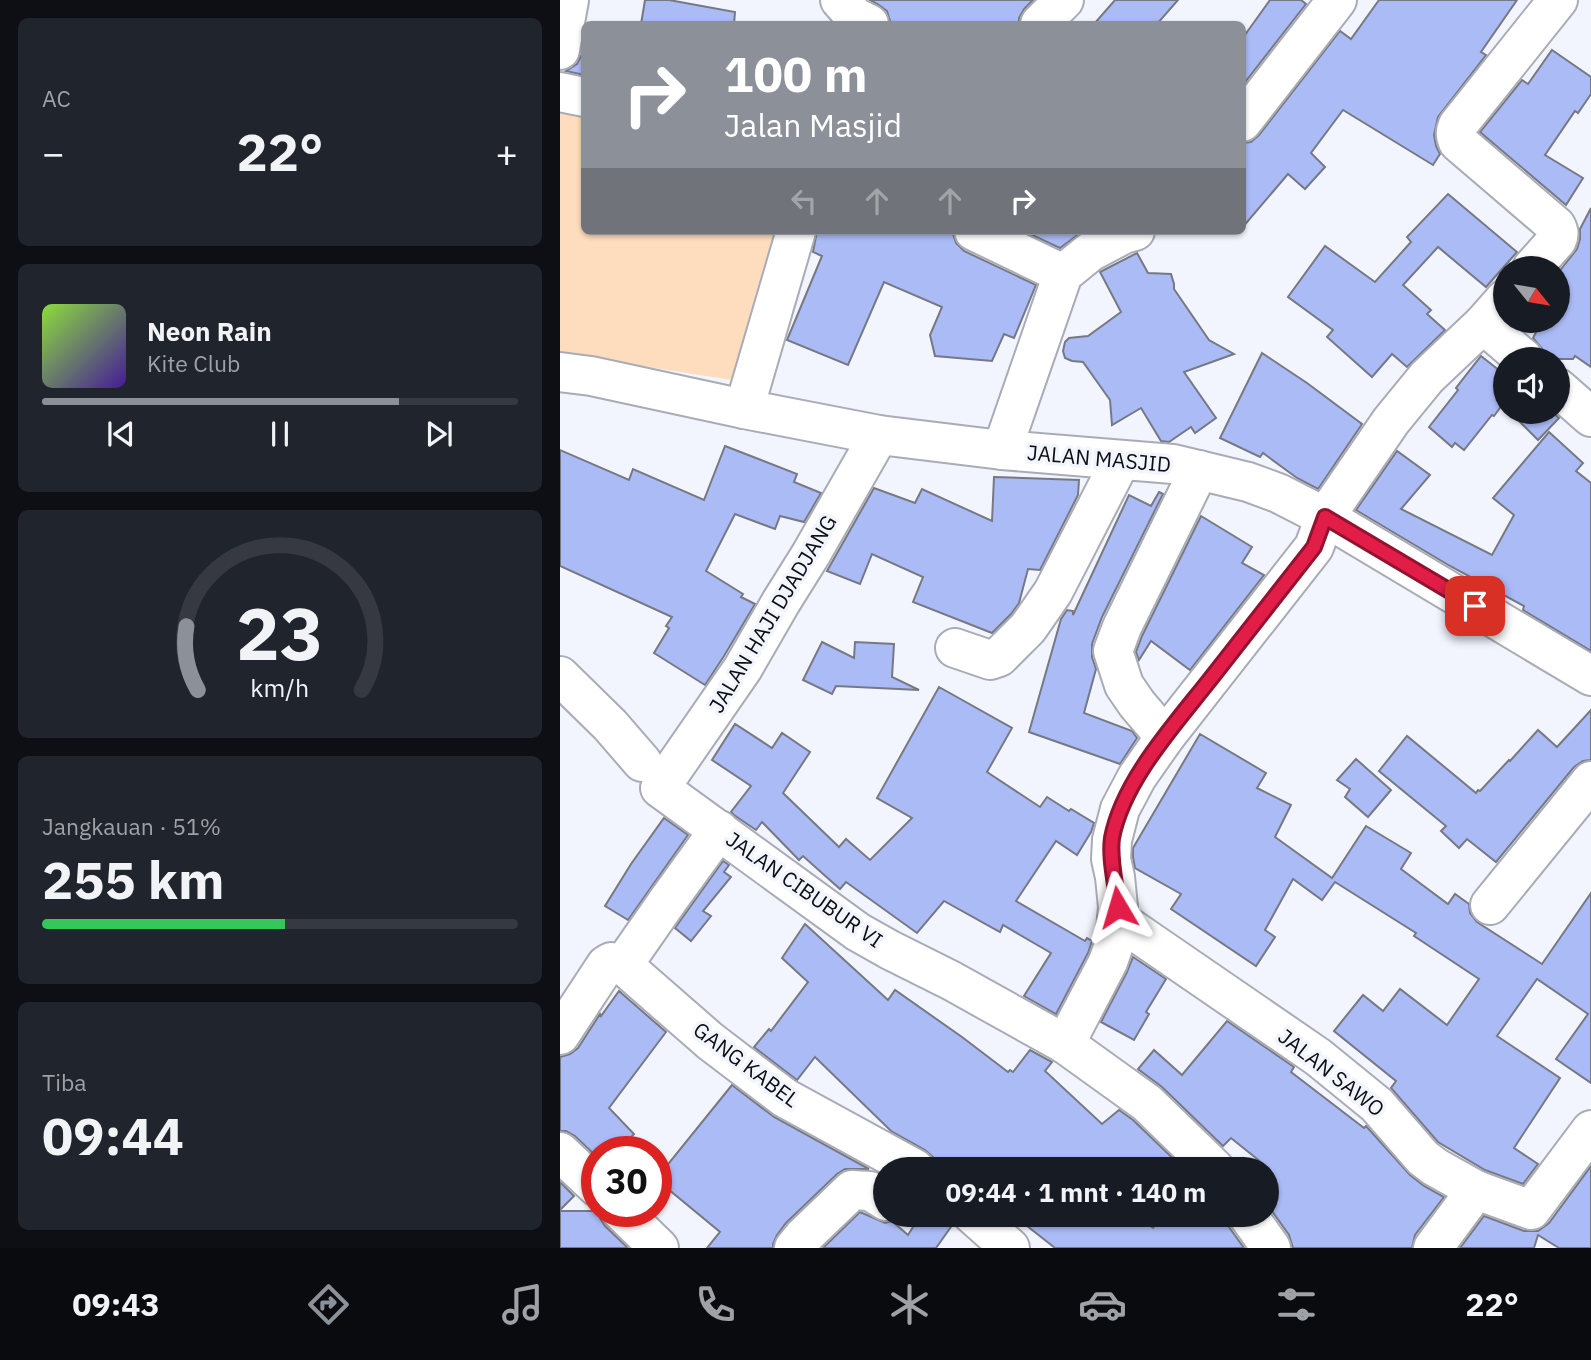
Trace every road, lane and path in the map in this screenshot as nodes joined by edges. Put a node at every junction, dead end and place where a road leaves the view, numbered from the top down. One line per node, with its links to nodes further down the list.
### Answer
1 (569, 0): 8 (street)
2 (840, 0): 6 (street)
3 (1064, 0): 7 (street)
4 (1336, 0): 11 (street)
5 (1558, 0): 15 (street)
6 (863, 21)
7 (1043, 21)
8 (560, 50)
9 (560, 92): 10 (street)
10 (581, 96)
11 (1246, 117)
12 (795, 235): 20 (street)
13 (982, 235): 16 (street)
14 (1122, 235): 16 (street)
15 (1543, 256)
16 (1063, 274): 23 (street)
17 (1493, 312): 26 (street)
18 (560, 372): 20 (street, JALAN MASJID)
19 (1570, 399): 21 (street)
20 (744, 409): 22 (street, JALAN MASJID)
21 (1591, 417)
22 (879, 435): 23 (street, JALAN MASJID); 31 (street, JALAN HAJI DJADJANG)
23 (1002, 450): 24 (street, JALAN MASJID)
24 (1121, 460): 25 (street, JALAN MASJID); 27 (street)
25 (1199, 470): 26 (street, JALAN MASJID); 30 (street)
26 (1325, 517): 29 (street, JALAN MASJID); 30 (street)
27 (955, 648)
28 (560, 676): 31 (street, JALAN CIBUBUR VI)
29 (1591, 676)
30 (1165, 737): 35 (street)
31 (651, 775): 33 (street, JALAN CIBUBUR VI)
32 (1591, 781): 34 (street)
33 (719, 830): 36 (street); 38 (street, JALAN CIBUBUR VI)
34 (1490, 905)
35 (1117, 919): 38 (street); 44 (street, JALAN SAWO)
36 (623, 965): 37 (street); 41 (street, GANG KABEL)
37 (560, 1035)
38 (1065, 1044): 42 (street, JALAN CIBUBUR VI)
39 (1591, 1130): 44 (street, JALAN SAWO)
40 (560, 1152): 43 (street)
41 (893, 1157)
42 (1203, 1157)
43 (581, 1172)
44 (1476, 1190): 53 (street)
45 (873, 1193): 50 (street)
46 (637, 1227): 49 (street)
47 (987, 1227): 51 (street)
48 (1256, 1227): 52 (street)
49 (659, 1248)
50 (794, 1248)
51 (1010, 1248)
52 (1271, 1248)
53 (1433, 1248)

